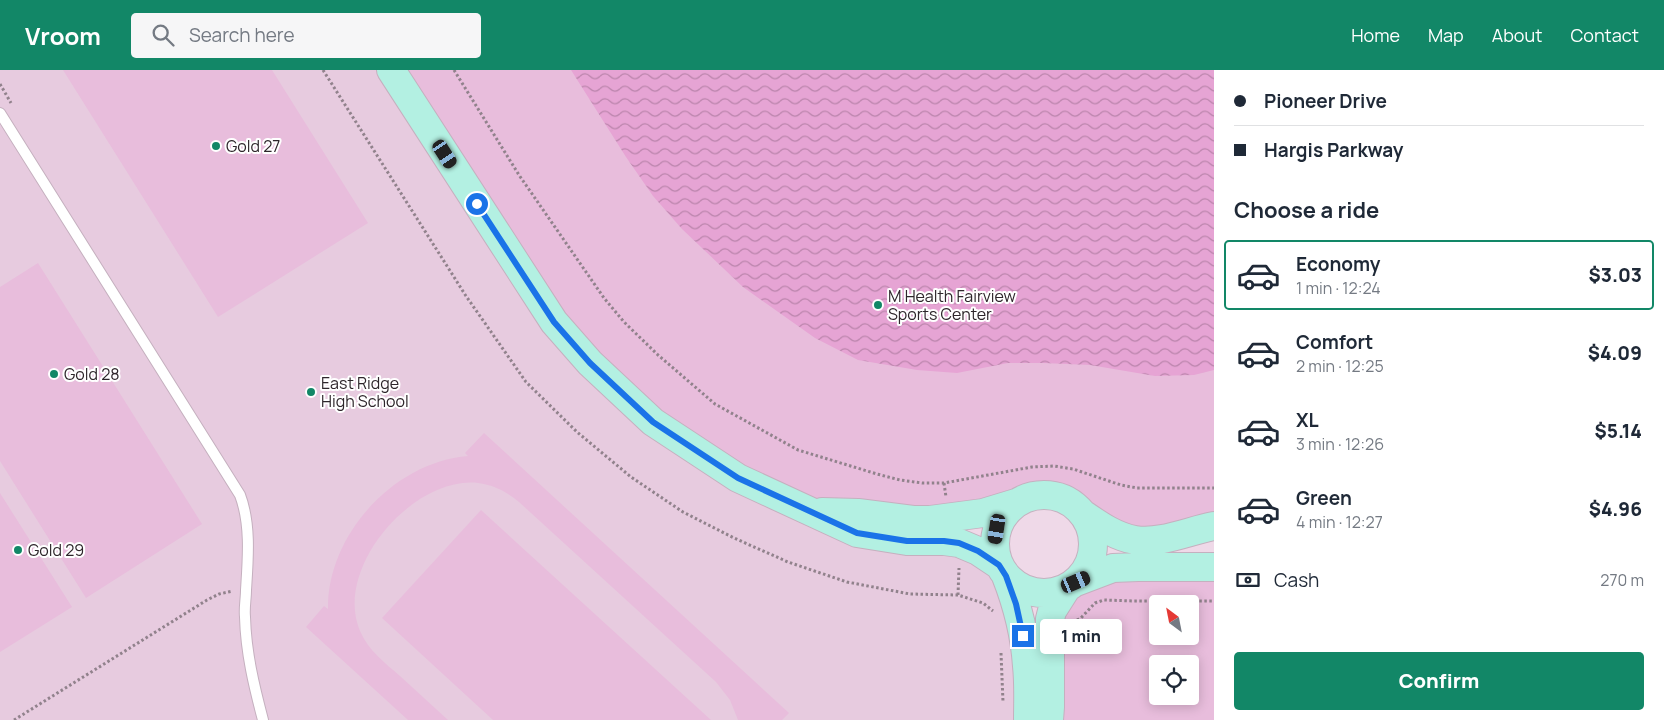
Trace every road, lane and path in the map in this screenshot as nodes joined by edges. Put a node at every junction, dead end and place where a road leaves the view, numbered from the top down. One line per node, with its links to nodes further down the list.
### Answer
1 (391, 70): 6 (street)
2 (454, 70): 4 (path)
3 (0, 113): 12 (lane)
4 (1214, 488)
5 (1016, 503): 6 (street); 7 (street); 10 (street)
6 (810, 512): 10 (street)
7 (1083, 514): 8 (street); 11 (street)
8 (1214, 526)
9 (1214, 567): 11 (street)
10 (1002, 570): 11 (street); 18 (street)
11 (1071, 585): 21 (street)
12 (246, 590): 19 (path); 20 (lane)
13 (958, 595): 15 (path)
14 (1214, 601): 16 (path)
15 (996, 618)
16 (1068, 620)
17 (1000, 644): 18 (path)
18 (1016, 715)
19 (14, 720)
20 (263, 720)
21 (1049, 720)

